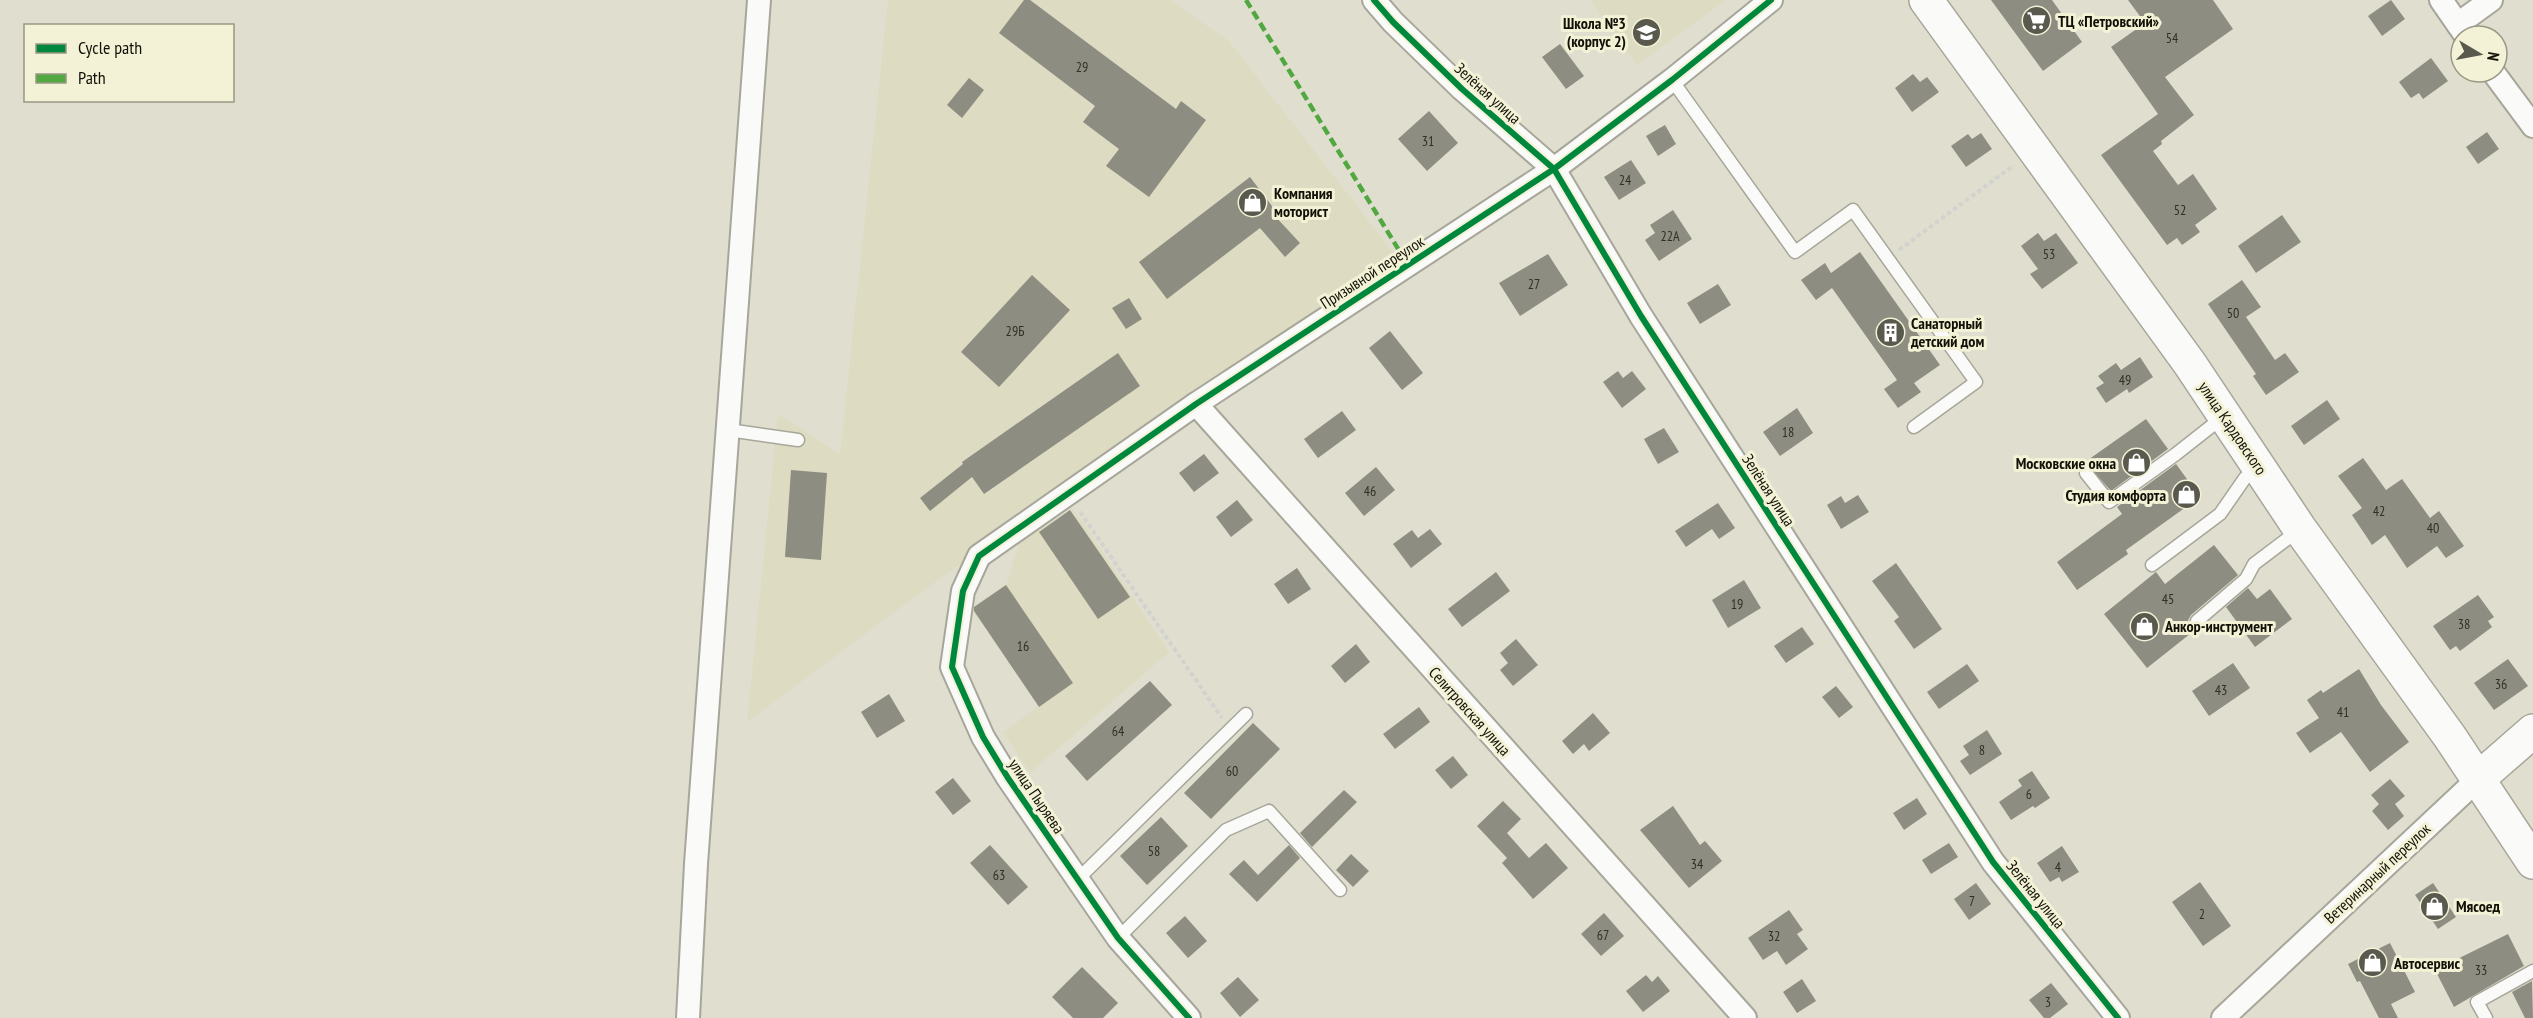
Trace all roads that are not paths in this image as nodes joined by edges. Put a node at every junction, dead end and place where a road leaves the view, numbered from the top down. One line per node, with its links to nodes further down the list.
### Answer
1 (759, 0): 16 (street)
2 (1374, 0): 12 (street, Зелёная улица)
3 (1771, 0): 9 (street, Призывной переулок)
4 (1926, 0): 14 (main road, улица Кардовского)
5 (2441, 0): 7 (street)
6 (2491, 0): 8 (street)
7 (2458, 24)
8 (2468, 24)
9 (1672, 80): 12 (street, Призывной переулок); 15 (lane)
10 (2502, 84): 11 (street)
11 (2533, 126)
12 (1554, 169): 13 (street, Призывной переулок); 35 (street, Зелёная улица)
13 (1196, 404): 21 (street, Призывной переулок); 34 (street, Селитровская улица)
14 (2224, 416): 18 (main road, улица Кардовского); 19 (lane)
15 (1914, 427)
16 (728, 430): 17 (lane); 32 (street)
17 (798, 440)
18 (2260, 468): 20 (main road, улица Кардовского); 22 (lane)
19 (2086, 473)
20 (2300, 529): 23 (lane); 26 (main road, улица Кардовского)
21 (979, 556): 28 (street, улица Пыряева)
22 (2152, 565)
23 (2197, 621)
24 (1246, 714): 28 (lane)
25 (2533, 731): 26 (main road, Ветеринарный переулок)
26 (2478, 779): 27 (main road, улица Кардовского); 36 (street, Ветеринарный переулок)
27 (2533, 862)
28 (1078, 879): 30 (street, улица Пыряева)
29 (1340, 890): 30 (lane)
30 (1118, 938): 33 (street, улица Пыряева)
31 (2533, 971): 37 (lane)
32 (688, 1018)
33 (1189, 1018)
34 (1745, 1018)
35 (2118, 1018)
36 (2223, 1018)
37 (2486, 1018)

